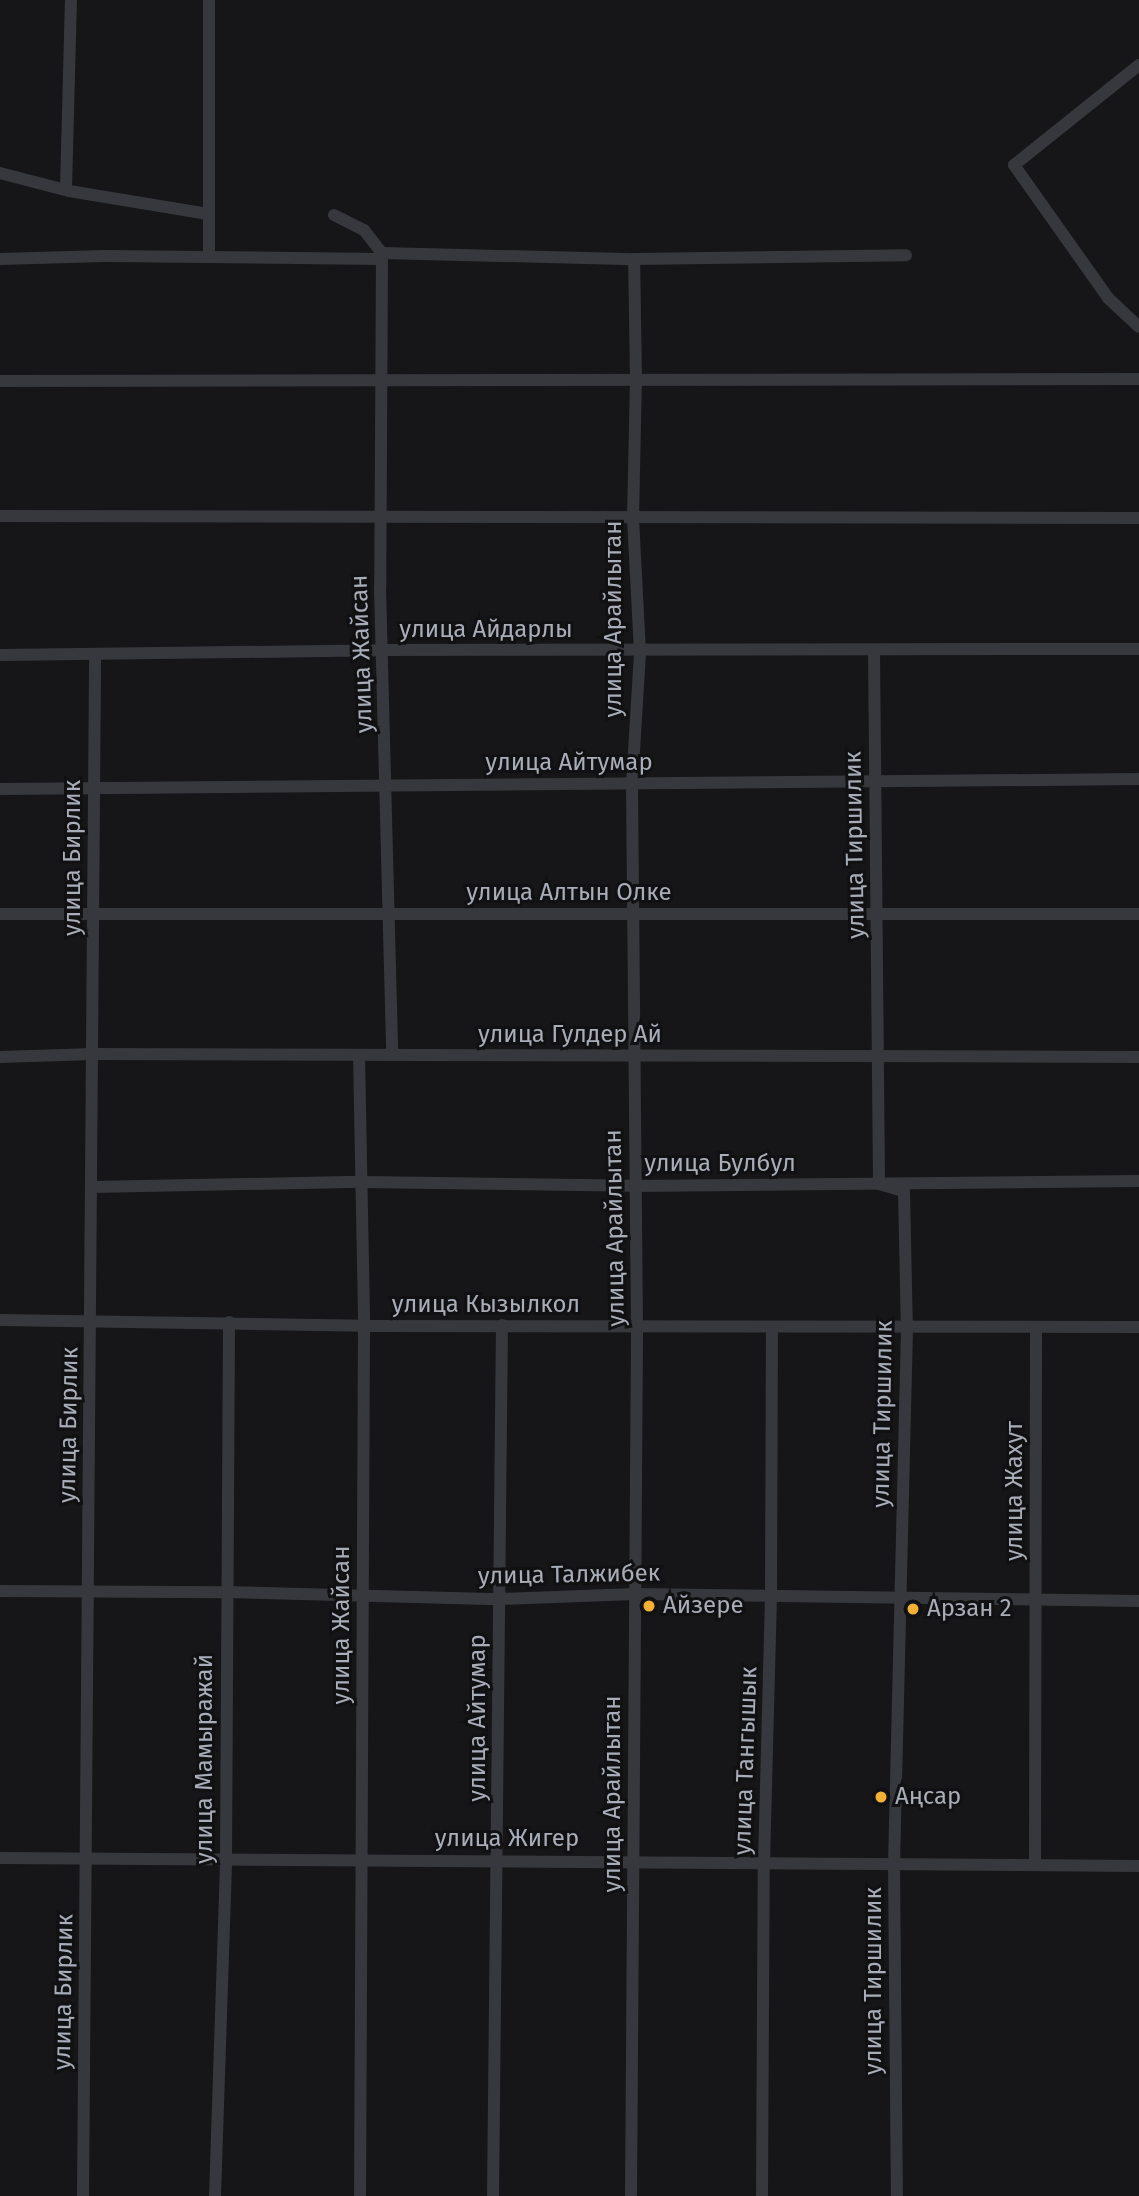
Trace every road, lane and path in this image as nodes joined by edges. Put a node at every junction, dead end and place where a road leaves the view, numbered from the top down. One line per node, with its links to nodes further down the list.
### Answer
1 (71, 0): 5 (street)
2 (209, 0): 6 (street)
3 (1139, 65): 13 (street)
4 (0, 173): 5 (street)
5 (66, 189): 6 (street)
6 (208, 214): 10 (street)
7 (334, 215): 9 (street)
8 (906, 255): 12 (street)
9 (381, 256): 10 (street); 12 (street); 15 (street, улица Жайсан)
10 (209, 257): 11 (street)
11 (0, 259)
12 (634, 259): 16 (street, улица Арайлытан)
13 (1139, 327)
14 (1139, 379): 16 (street)
15 (383, 380): 16 (street); 17 (street); 20 (street, улица Жайсан)
16 (636, 380): 21 (street, улица Арайлытан)
17 (0, 381)
18 (0, 516): 20 (street)
19 (1139, 517): 21 (street)
20 (380, 518): 21 (street); 23 (street, улица Жайсан)
21 (634, 519): 25 (street, улица Арайлытан)
22 (1139, 649): 24 (street, улица Айдарлы)
23 (382, 650): 25 (street, улица Айдарлы); 26 (street, улица Айдарлы); 31 (street, улица Жайсан)
24 (874, 650): 25 (street, улица Айдарлы); 29 (street, улица Тиршилик)
25 (640, 652): 30 (street, улица Арайлытан)
26 (95, 654): 27 (street, улица Айдарлы); 32 (street, улица Бирлик)
27 (0, 655)
28 (1139, 779): 29 (street, улица Айтумар)
29 (876, 782): 30 (street, улица Айтумар); 37 (street, улица Тиршилик)
30 (632, 784): 31 (street, улица Айтумар); 36 (street, улица Арайлытан)
31 (387, 786): 32 (street, улица Айтумар); 35 (street, улица Жайсан)
32 (94, 788): 33 (street, улица Айтумар); 39 (street, улица Бирлик)
33 (0, 789)
34 (0, 914): 39 (street, улица Алтын Олке)
35 (389, 914): 36 (street, улица Алтын Олке); 39 (street, улица Алтын Олке); 42 (street, улица Жайсан)
36 (633, 914): 37 (street, улица Алтын Олке); 43 (street, улица Арайлытан)
37 (877, 914): 38 (street, улица Алтын Олке); 45 (street, улица Тиршилик)
38 (1139, 914)
39 (94, 915): 40 (street, улица Бирлик)
40 (93, 1054): 41 (street, улица Гулдер Ай); 44 (street, улица Гулдер Ай); 51 (street, улица Бирлик)
41 (359, 1055): 42 (street, улица Гулдер Ай); 48 (street, улица Жайсан)
42 (392, 1055): 43 (street, улица Гулдер Ай)
43 (633, 1056): 45 (street, улица Гулдер Ай); 50 (street, улица Арайлытан)
44 (0, 1057)
45 (878, 1057): 46 (street, улица Гулдер Ай); 49 (street, улица Тиршилик)
46 (1139, 1057)
47 (1139, 1181): 49 (street, улица Булбул)
48 (361, 1182): 50 (street, улица Булбул); 51 (street, улица Булбул); 56 (street, улица Жайсан)
49 (879, 1184): 50 (street, улица Булбул); 61 (street, улица Тиршилик)
50 (635, 1186): 57 (street, улица Арайлытан)
51 (92, 1187): 53 (street, улица Бирлик)
52 (0, 1320): 53 (street, улица Кызылкол)
53 (91, 1322): 54 (street, улица Кызылкол); 63 (street, улица Бирлик)
54 (229, 1322): 56 (street, улица Кызылкол); 64 (street, улица Мамыражай)
55 (502, 1325): 56 (street, улица Кызылкол); 57 (street, улица Кызылкол); 70 (street, улица Айтумар)
56 (364, 1326): 66 (street, улица Жайсан)
57 (637, 1327): 58 (street, улица Кызылкол); 65 (street, улица Арайлытан)
58 (772, 1327): 61 (street, улица Кызылкол); 67 (street, улица Тангышык)
59 (1036, 1327): 60 (street, улица Кызылкол); 61 (street, улица Кызылкол); 69 (street, улица Жахут)
60 (1139, 1327)
61 (907, 1329): 68 (street, улица Тиршилик)
62 (0, 1591): 63 (street, улица Талжибек)
63 (88, 1591): 64 (street, улица Талжибек); 73 (street, улица Бирлик)
64 (226, 1592): 66 (street, улица Талжибек); 74 (street, улица Мамыражай)
65 (635, 1594): 67 (street, улица Талжибек); 70 (street, улица Талжибек); 76 (street, улица Арайлытан)
66 (363, 1595): 70 (street, улица Талжибек); 75 (street, улица Жайсан)
67 (772, 1597): 68 (street, улица Талжибек); 78 (street, улица Тангышык)
68 (900, 1597): 69 (street, улица Талжибек); 79 (street, улица Тиршилик)
69 (1037, 1598): 71 (street, улица Талжибек); 80 (street, улица Жахут)
70 (499, 1599): 77 (street, улица Айтумар)
71 (1139, 1601)
72 (0, 1858): 73 (street, улица Жигер)
73 (86, 1859): 74 (street, улица Жигер); 82 (street, улица Бирлик)
74 (226, 1860): 75 (street, улица Жигер); 83 (street, улица Мамыражай)
75 (361, 1860): 77 (street, улица Жигер); 84 (street, улица Жайсан)
76 (633, 1860): 77 (street, улица Жигер); 78 (street, улица Жигер); 86 (street, улица Арайлытан)
77 (498, 1861): 85 (street, улица Айтумар)
78 (764, 1863): 79 (street, улица Жигер); 87 (street, улица Тангышык)
79 (894, 1863): 80 (street, улица Жигер); 88 (street, улица Тиршилик)
80 (1035, 1865): 81 (street, улица Жигер)
81 (1139, 1866)
82 (83, 2196)
83 (215, 2196)
84 (360, 2196)
85 (493, 2196)
86 (631, 2196)
87 (762, 2196)
88 (897, 2196)

